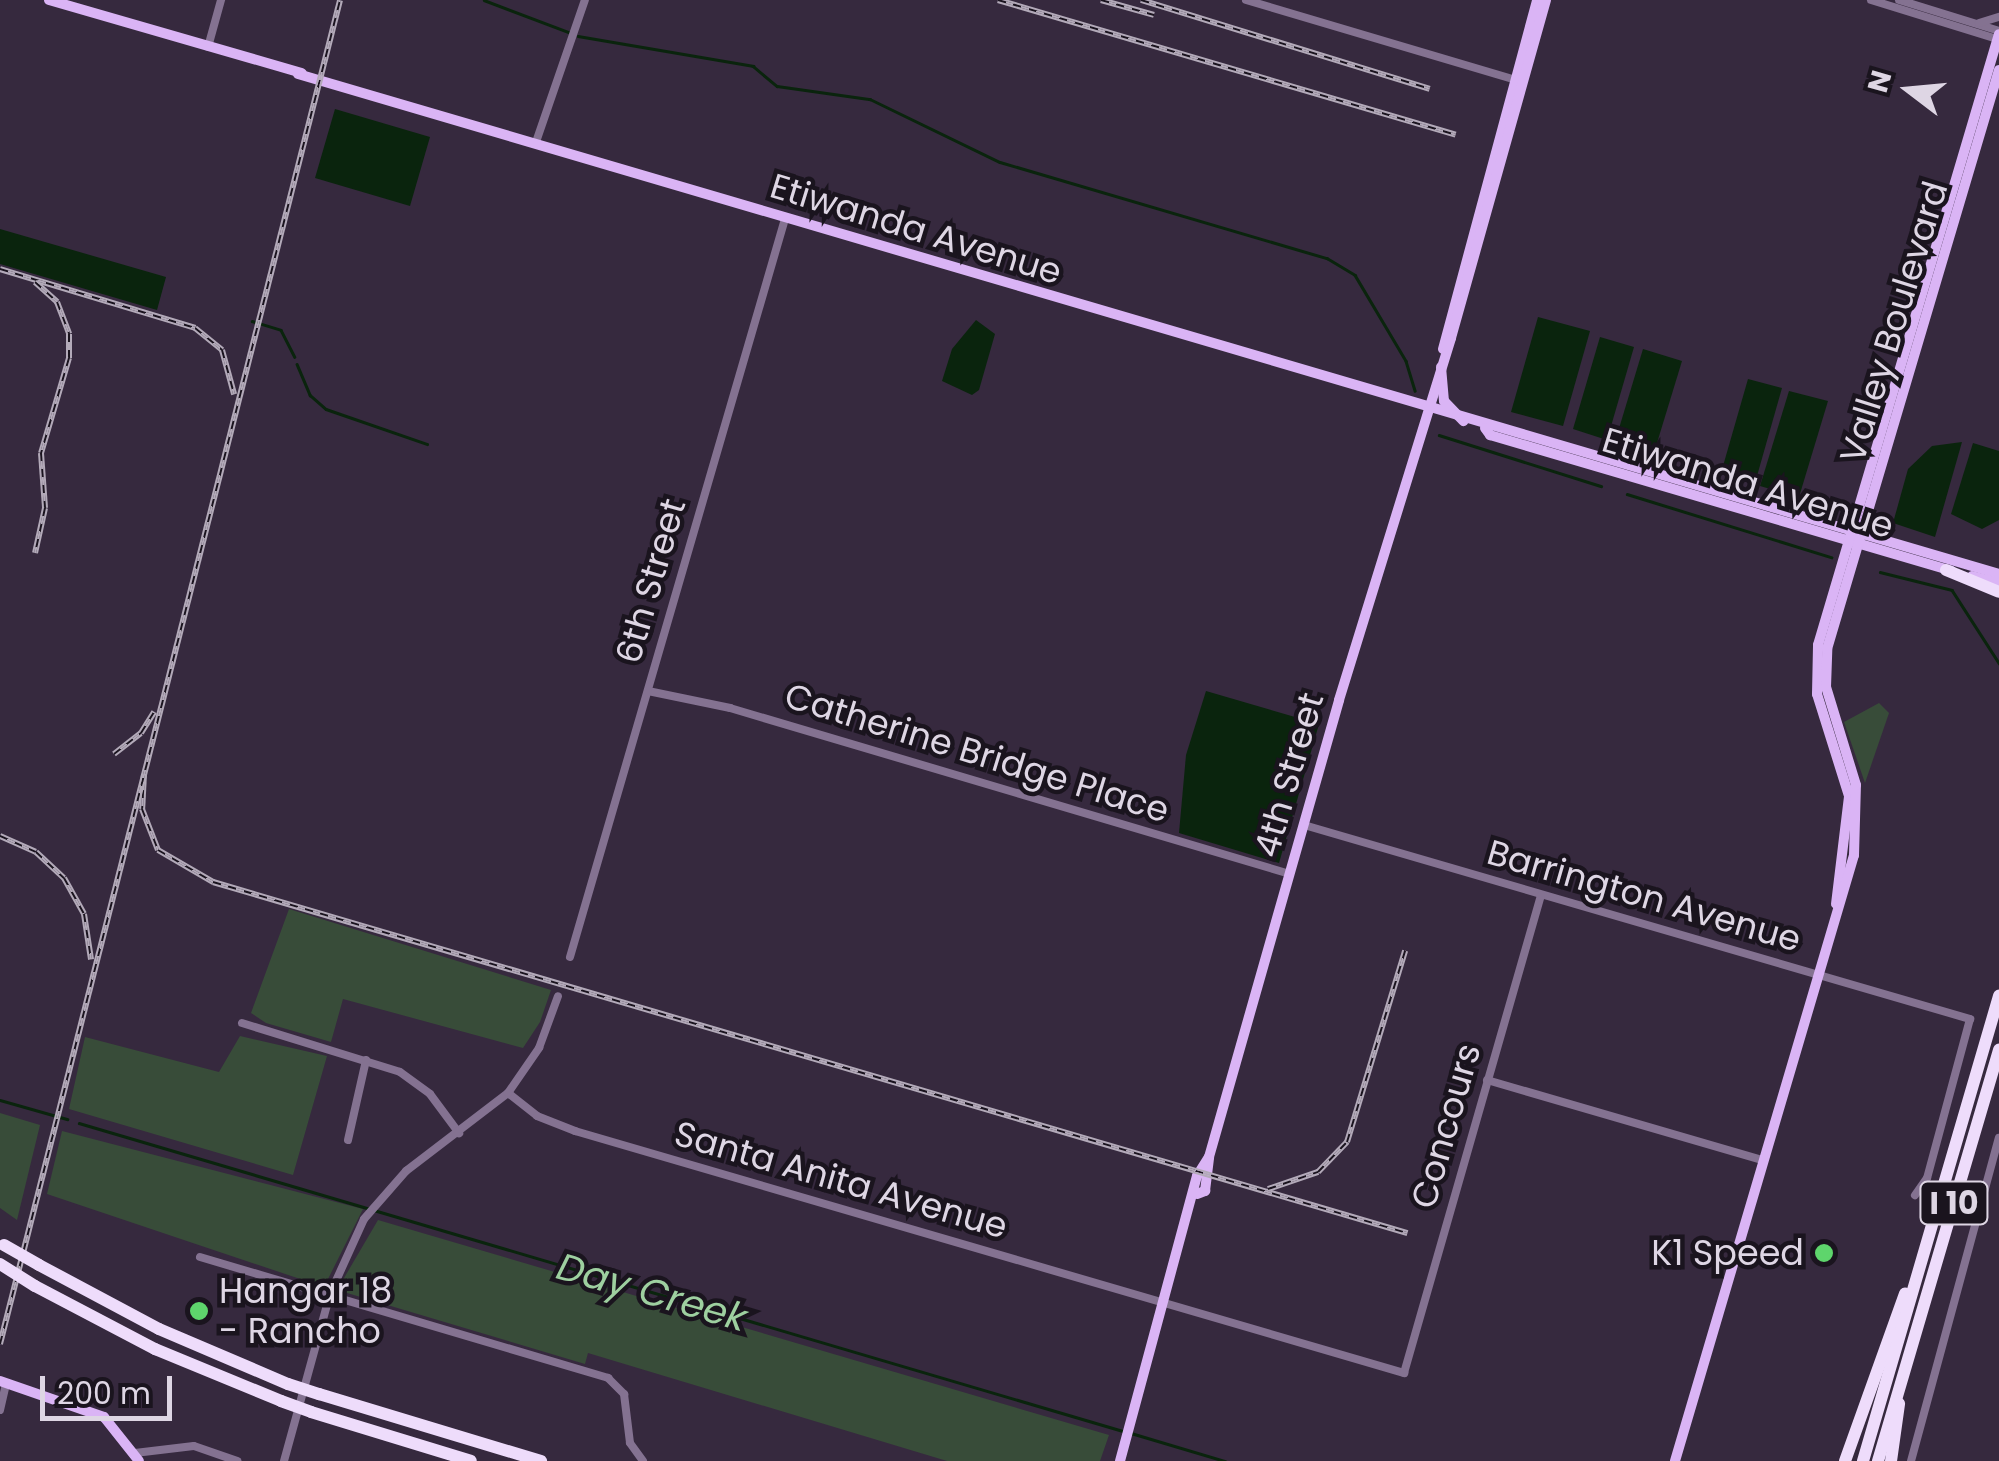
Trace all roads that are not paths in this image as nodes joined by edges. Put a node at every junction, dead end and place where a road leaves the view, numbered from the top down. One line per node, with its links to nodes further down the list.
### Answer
1 (49, 0): 12 (main road, Etiwanda Avenue)
2 (221, 0): 12 (street)
3 (585, 0): 15 (street)
4 (1246, 0): 14 (street)
5 (1537, 0): 14 (main road)
6 (1546, 0): 14 (main road)
7 (1871, 0): 11 (street)
8 (1899, 0): 10 (street)
9 (1999, 18): 10 (street)
10 (1975, 23): 11 (street)
11 (1999, 36): 21 (main road, Valley Boulevard)
12 (208, 47): 15 (main road, Etiwanda Avenue)
13 (1999, 70): 21 (main road, Valley Boulevard)
14 (1520, 81): 17 (main road, 4th Street)
15 (536, 142): 16 (main road, Etiwanda Avenue)
16 (785, 219): 18 (main road, Etiwanda Avenue); 33 (street, 6th Street)
17 (1442, 355): 18 (main road, 4th Street); 19 (main road)
18 (1426, 410): 19 (main road, Etiwanda Avenue); 34 (main road, 4th Street)
19 (1464, 422): 20 (main road, Etiwanda Avenue)
20 (1485, 428): 22 (main road, Etiwanda Avenue); 23 (main road, Etiwanda Avenue)
21 (1861, 510): 22 (main road); 23 (main road, Valley Boulevard); 24 (main road)
22 (1826, 522): 23 (main road, Etiwanda Avenue)
23 (1854, 537): 24 (main road, Etiwanda Avenue); 25 (main road, Etiwanda Avenue); 29 (main road); 31 (main road)
24 (1876, 537): 27 (main road, Etiwanda Avenue)
25 (1878, 551): 26 (main road, Etiwanda Avenue); 29 (main road)
26 (1946, 570): 28 (main road, Etiwanda Avenue); 30 (highway)
27 (1999, 574)
28 (1999, 582)
29 (1844, 589): 32 (main road)
30 (1999, 592)
31 (1830, 601): 32 (main road); 37 (main road)
32 (1830, 637): 37 (main road)
33 (648, 691): 35 (street, Catherine Bridge Place); 38 (street, 6th Street)
34 (1304, 826): 35 (main road, 4th Street); 36 (street, Barrington Avenue)
35 (1290, 874): 57 (main road, 4th Street)
36 (1541, 895): 39 (street, Barrington Avenue); 45 (street, Concours)
37 (1836, 904): 39 (main road)
38 (570, 957)
39 (1815, 974): 50 (main road); 51 (street, Barrington Avenue)
40 (1999, 995): 52 (highway, I 10)
41 (558, 996): 46 (street)
42 (242, 1023): 44 (street)
43 (1999, 1049): 60 (highway, I 10)
44 (366, 1060): 47 (street); 49 (street)
45 (1488, 1080): 50 (street); 58 (street, Concours)
46 (508, 1093): 47 (street); 57 (street, Santa Anita Avenue)
47 (459, 1133): 56 (street)
48 (1999, 1138): 74 (street)
49 (348, 1140)
50 (1762, 1160): 69 (main road)
51 (1916, 1195)
52 (1932, 1231): 70 (highway); 71 (highway, I 10)
53 (2, 1244): 66 (highway, bridge)
54 (200, 1257): 56 (street)
55 (0, 1264): 65 (highway, bridge)
56 (330, 1294): 64 (street); 67 (street)
57 (1165, 1305): 58 (street, Santa Anita Avenue); 68 (main road, 4th Street)
58 (1404, 1373)
59 (2, 1384): 61 (street); 62 (main road)
60 (1899, 1392): 72 (highway, I 10); 73 (highway)
61 (0, 1410)
62 (137, 1457): 63 (street)
63 (237, 1461)
64 (284, 1461)
65 (471, 1461)
66 (541, 1461)
67 (643, 1461)
68 (1120, 1461)
69 (1674, 1461)
70 (1845, 1461)
71 (1862, 1461)
72 (1878, 1461)
73 (1891, 1461)
74 (1912, 1461)

